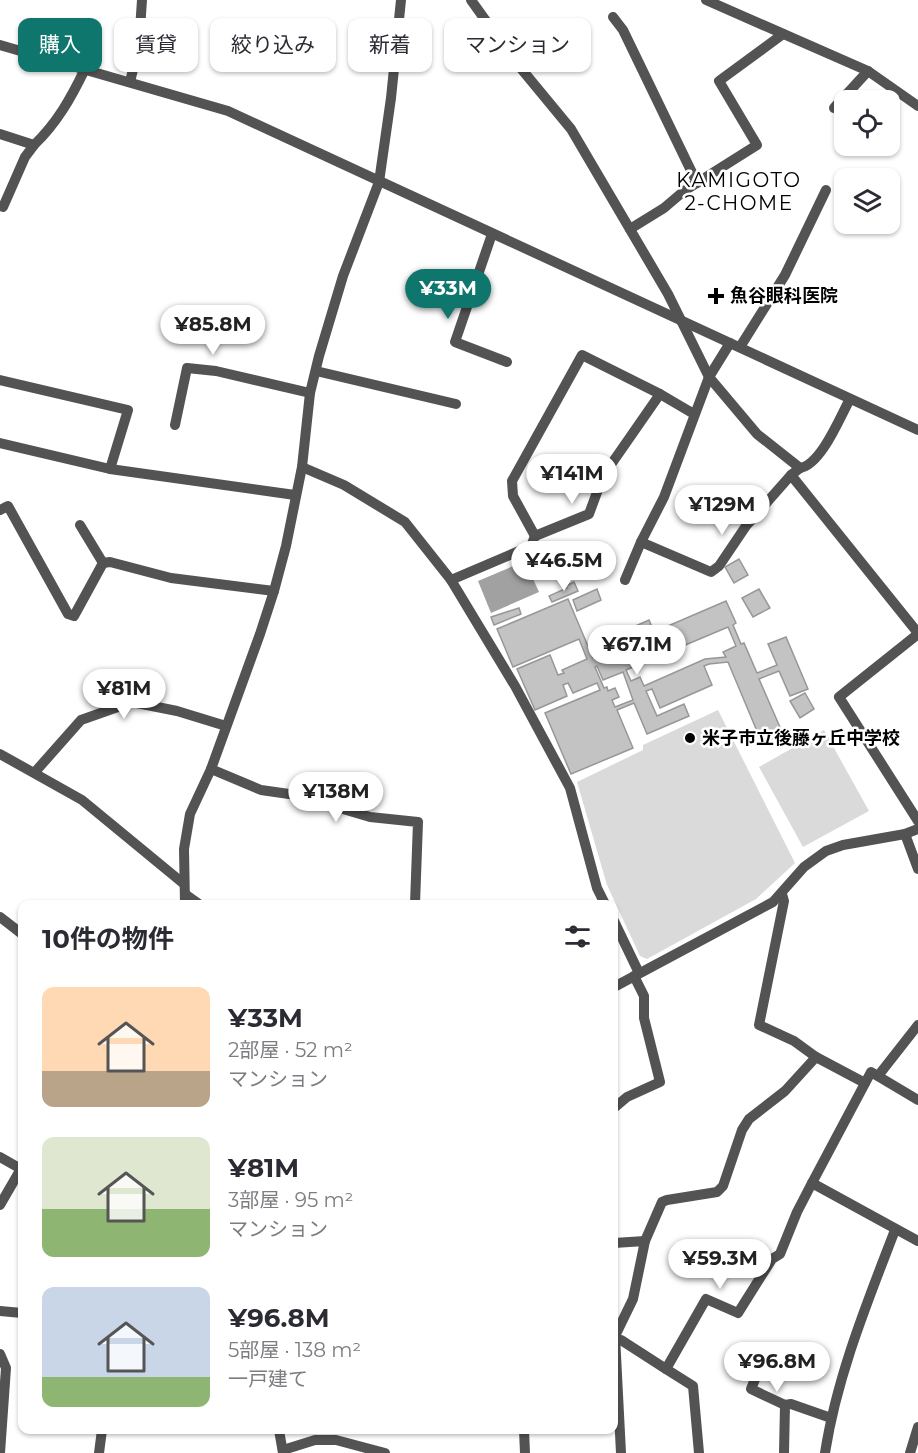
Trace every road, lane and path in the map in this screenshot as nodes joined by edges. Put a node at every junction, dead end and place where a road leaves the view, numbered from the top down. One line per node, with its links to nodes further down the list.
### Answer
1 (142, 0): 12 (street)
2 (401, 0): 17 (street)
3 (471, 0): 21 (street)
4 (706, 0): 6 (street)
5 (613, 17): 18 (street)
6 (783, 34): 9 (street); 18 (street)
7 (0, 45): 8 (street)
8 (18, 50)
9 (868, 71): 13 (street); 14 (street)
10 (84, 72): 16 (street)
11 (95, 72): 12 (street)
12 (130, 82): 17 (street)
13 (851, 90)
14 (918, 106)
15 (0, 134): 16 (street)
16 (34, 145): 20 (street)
17 (379, 182): 22 (street); 26 (street)
18 (696, 183): 21 (street)
19 (826, 190): 24 (street)
20 (3, 207)
21 (630, 229): 23 (street)
22 (492, 234): 23 (street); 25 (street)
23 (681, 322): 24 (street); 27 (street)
24 (735, 345): 27 (street); 31 (street)
25 (507, 362)
26 (316, 372): 29 (street); 32 (street)
27 (709, 377): 33 (street); 39 (street)
28 (0, 380): 38 (street)
29 (310, 393): 34 (street); 37 (street)
30 (660, 394): 33 (street); 43 (street); 43 (street)
31 (850, 399): 35 (street); 39 (street)
32 (456, 404)
33 (694, 414): 44 (street)
34 (175, 425)
35 (918, 430)
36 (0, 443): 38 (street)
37 (302, 467): 40 (street); 46 (street)
38 (110, 469): 40 (street)
39 (795, 472): 44 (street); 49 (street)
40 (296, 495): 48 (street)
41 (0, 510): 45 (street)
42 (80, 525): 45 (street)
43 (535, 536): 46 (street)
44 (641, 542): 47 (street)
45 (102, 562): 48 (street)
46 (451, 580): 61 (street)
47 (625, 580)
48 (274, 591): 50 (street)
49 (918, 634): 54 (street)
50 (226, 726): 52 (street); 53 (street)
51 (0, 754): 53 (street)
52 (211, 769): 58 (street); 60 (street)
53 (35, 772): 58 (street)
54 (918, 821)
55 (918, 829): 56 (street)
56 (905, 834): 57 (street); 59 (street)
57 (918, 869)
58 (185, 894)
59 (782, 894): 65 (street); 68 (street)
60 (415, 900)
61 (603, 900)
62 (0, 917): 63 (street)
63 (18, 931)
64 (618, 931): 65 (street)
65 (636, 975): 66 (street); 72 (street)
66 (618, 985)
67 (918, 1025): 69 (street)
68 (816, 1057): 70 (street); 79 (street)
69 (878, 1076): 70 (street); 71 (street)
70 (865, 1083): 76 (street)
71 (918, 1100)
72 (618, 1105)
73 (0, 1157): 74 (street)
74 (18, 1166)
75 (18, 1175): 77 (street)
76 (812, 1183): 78 (street); 88 (street)
77 (0, 1205)
78 (895, 1230): 80 (street); 91 (street)
79 (645, 1241): 81 (street); 84 (street)
80 (918, 1241)
81 (618, 1243)
82 (0, 1311): 83 (street)
83 (18, 1313)
84 (618, 1330)
85 (618, 1339): 88 (street)
86 (0, 1354): 97 (street)
87 (760, 1367): 90 (street)
88 (666, 1369): 102 (street)
89 (618, 1404): 101 (street)
90 (785, 1405): 91 (street); 103 (street)
91 (831, 1418): 104 (street)
92 (918, 1427): 105 (street)
93 (101, 1434): 98 (street)
94 (280, 1434): 96 (street)
95 (524, 1434): 100 (street)
96 (283, 1452): 99 (street)
97 (0, 1453)
98 (99, 1453)
99 (385, 1453)
100 (525, 1453)
101 (621, 1453)
102 (699, 1453)
103 (784, 1453)
104 (825, 1453)
105 (910, 1453)

